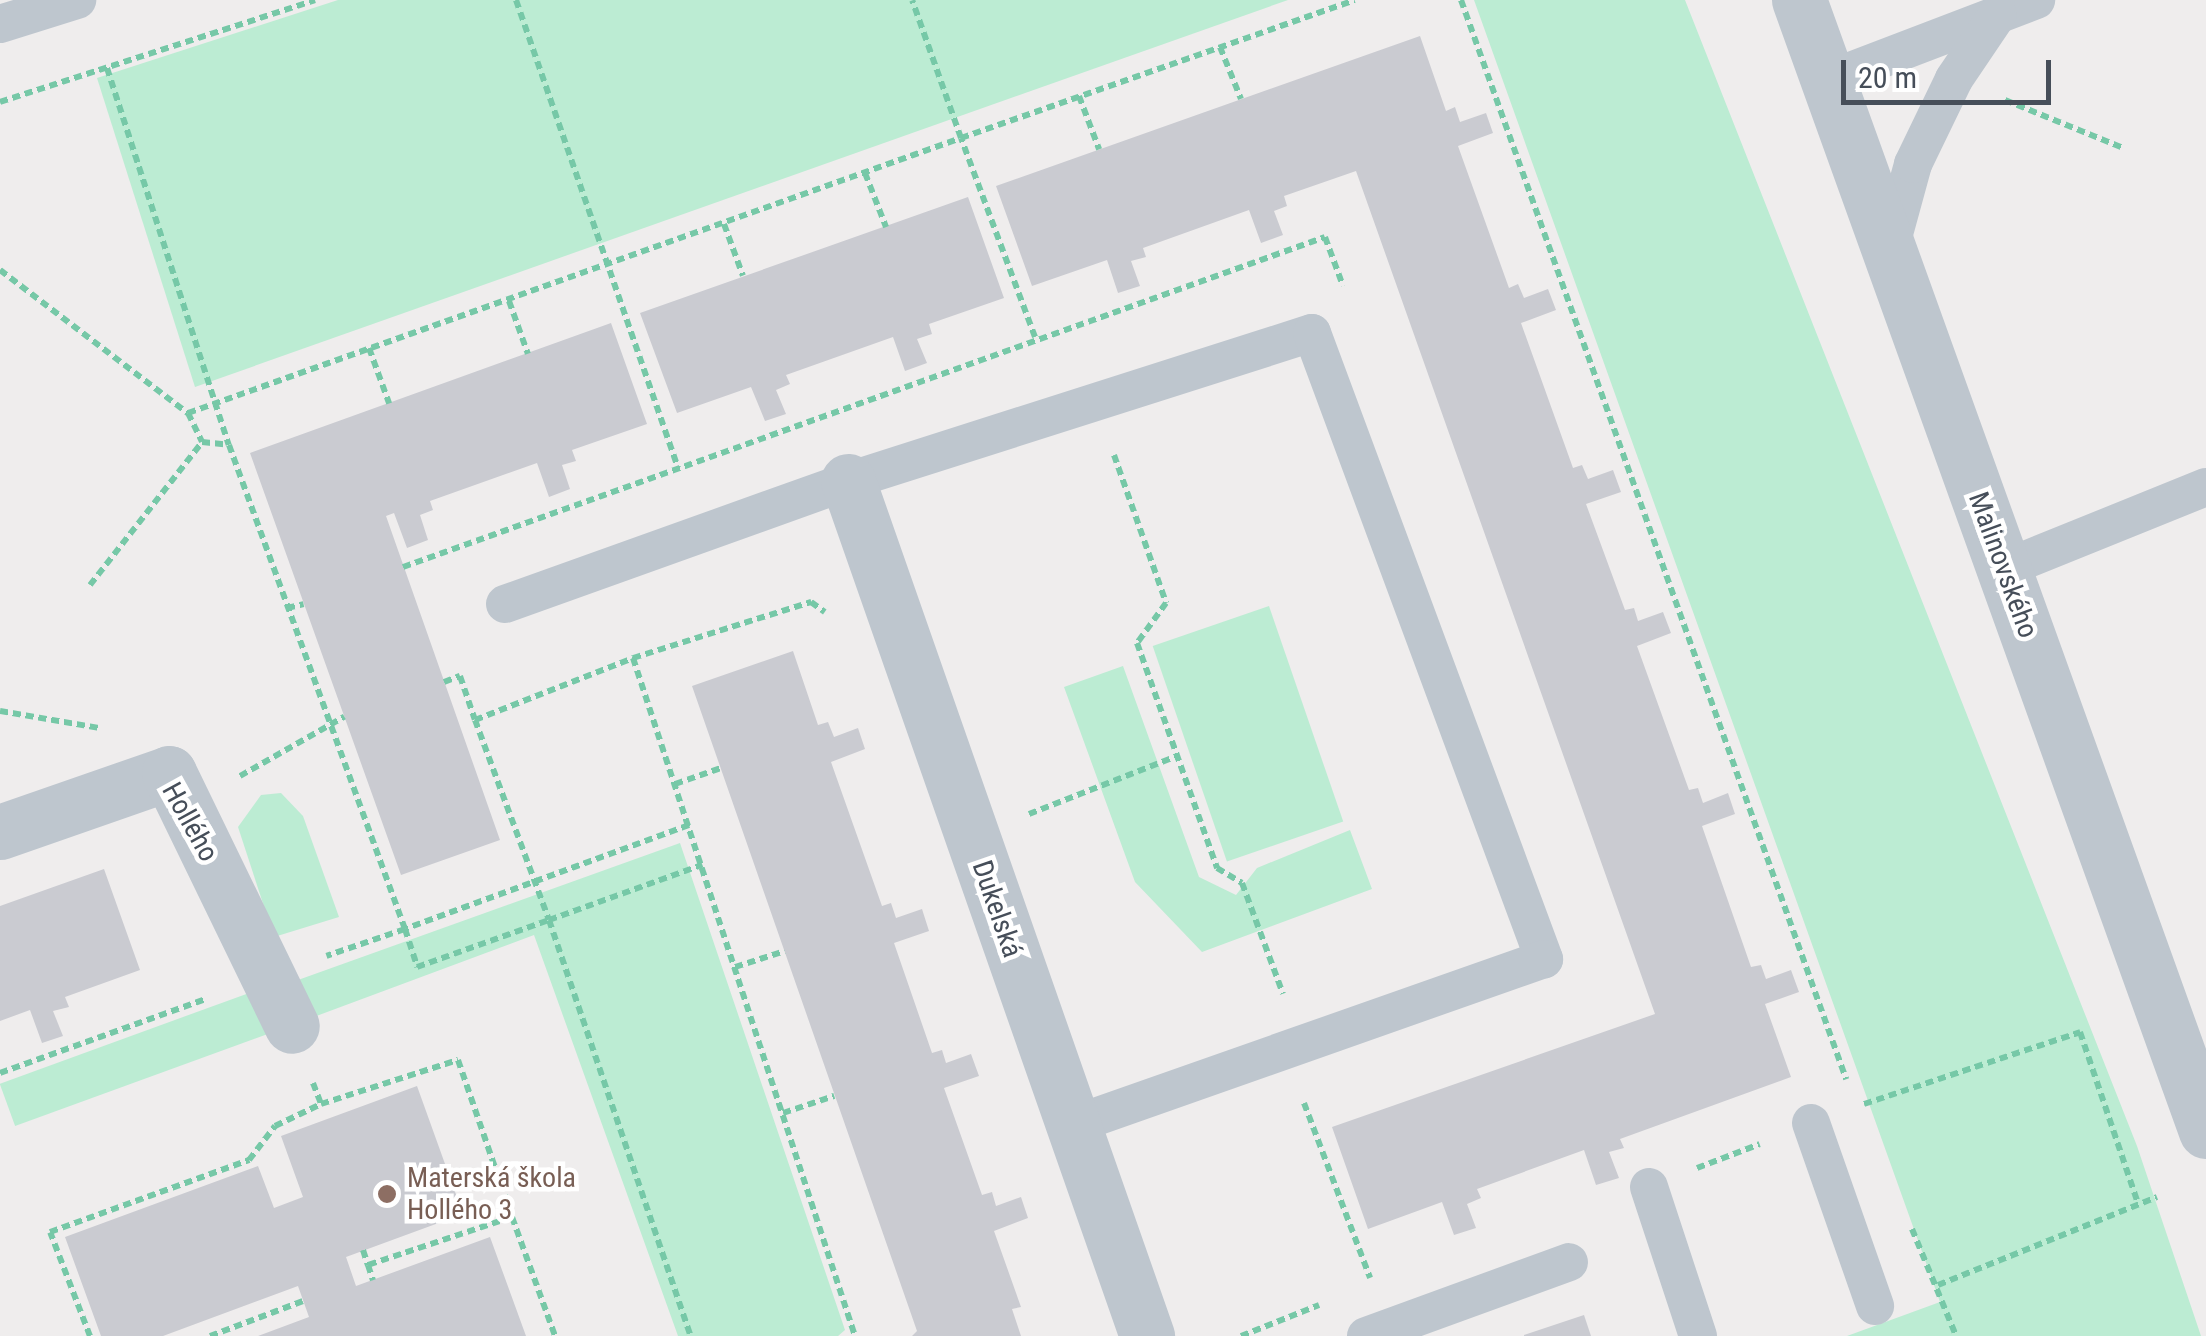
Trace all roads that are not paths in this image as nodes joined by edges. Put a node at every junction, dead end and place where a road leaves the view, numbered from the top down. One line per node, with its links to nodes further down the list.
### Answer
1 (77, 0): 5 (lane)
2 (1799, 0): 6 (street, Malinovského)
3 (2036, 0): 4 (lane)
4 (1998, 14): 6 (lane); 7 (lane)
5 (0, 24)
6 (1827, 80): 7 (street, Malinovského)
7 (1889, 252): 10 (street, Malinovského)
8 (848, 482): 11 (lane); 15 (street, Dukelská); 15 (lane)
9 (2206, 486): 10 (lane)
10 (2004, 569): 16 (street, Malinovského)
11 (505, 604)
12 (0, 832): 13 (street, Hollého)
13 (292, 1026)
14 (1811, 1124): 19 (lane)
15 (1072, 1125): 20 (street, Dukelská)
16 (2206, 1131)
17 (1649, 1187): 22 (lane)
18 (1569, 1262): 21 (lane)
19 (1874, 1306)
20 (1147, 1336)
21 (1366, 1336)
22 (1698, 1336)

